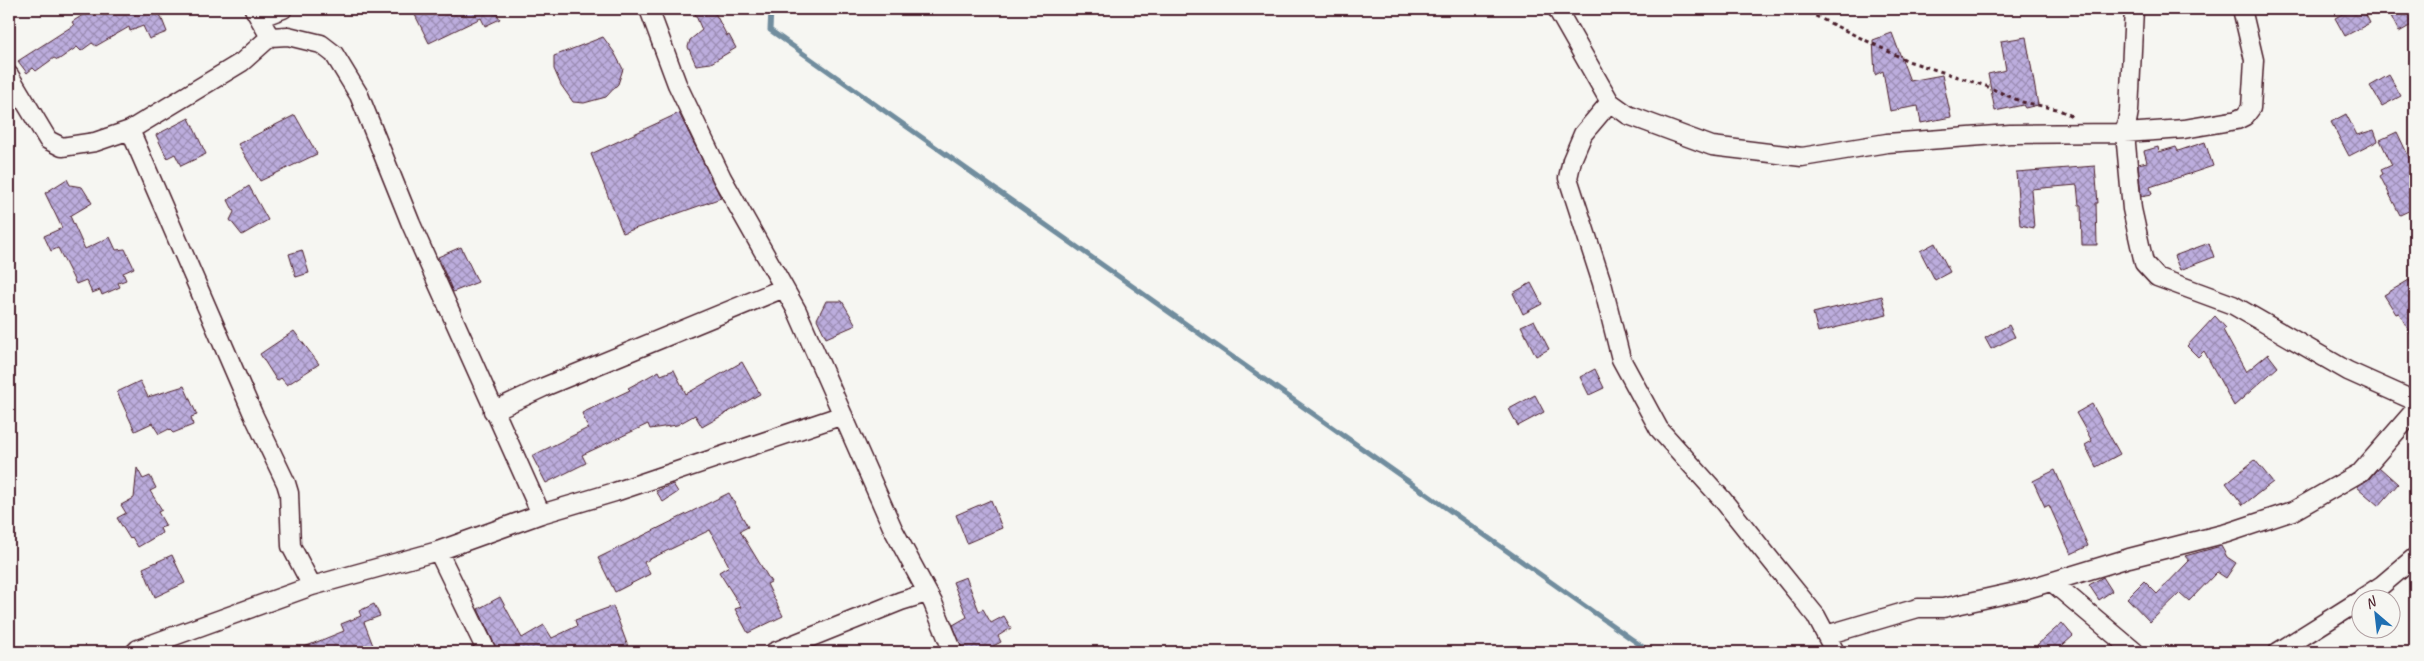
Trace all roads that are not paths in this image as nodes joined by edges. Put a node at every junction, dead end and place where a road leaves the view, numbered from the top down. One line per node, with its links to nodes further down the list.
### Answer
1 (283, 9): 6 (street)
2 (649, 9): 12 (street)
3 (1557, 9): 9 (street)
4 (2134, 9): 11 (street)
5 (2242, 9): 11 (street)
6 (257, 13): 7 (street)
7 (270, 37): 10 (street); 15 (street)
8 (9, 76): 10 (street)
9 (1610, 102): 11 (street); 25 (street)
10 (130, 130): 21 (street)
11 (2125, 133): 13 (street)
12 (784, 288): 15 (street); 16 (street)
13 (2415, 401)
14 (2415, 410): 20 (street)
15 (493, 411): 17 (street)
16 (843, 415): 17 (street); 23 (street)
17 (541, 514): 18 (street)
18 (438, 551): 21 (street); 27 (street)
19 (2415, 557): 22 (street)
20 (2052, 582): 25 (street); 31 (street)
21 (312, 586): 26 (street)
22 (2378, 588)
23 (927, 592): 28 (street); 29 (street)
24 (2352, 605): 32 (street)
25 (1826, 635): 30 (street)
26 (134, 652)
27 (487, 652)
28 (774, 652)
29 (953, 652)
30 (1835, 652)
31 (2135, 652)
32 (2278, 652)

